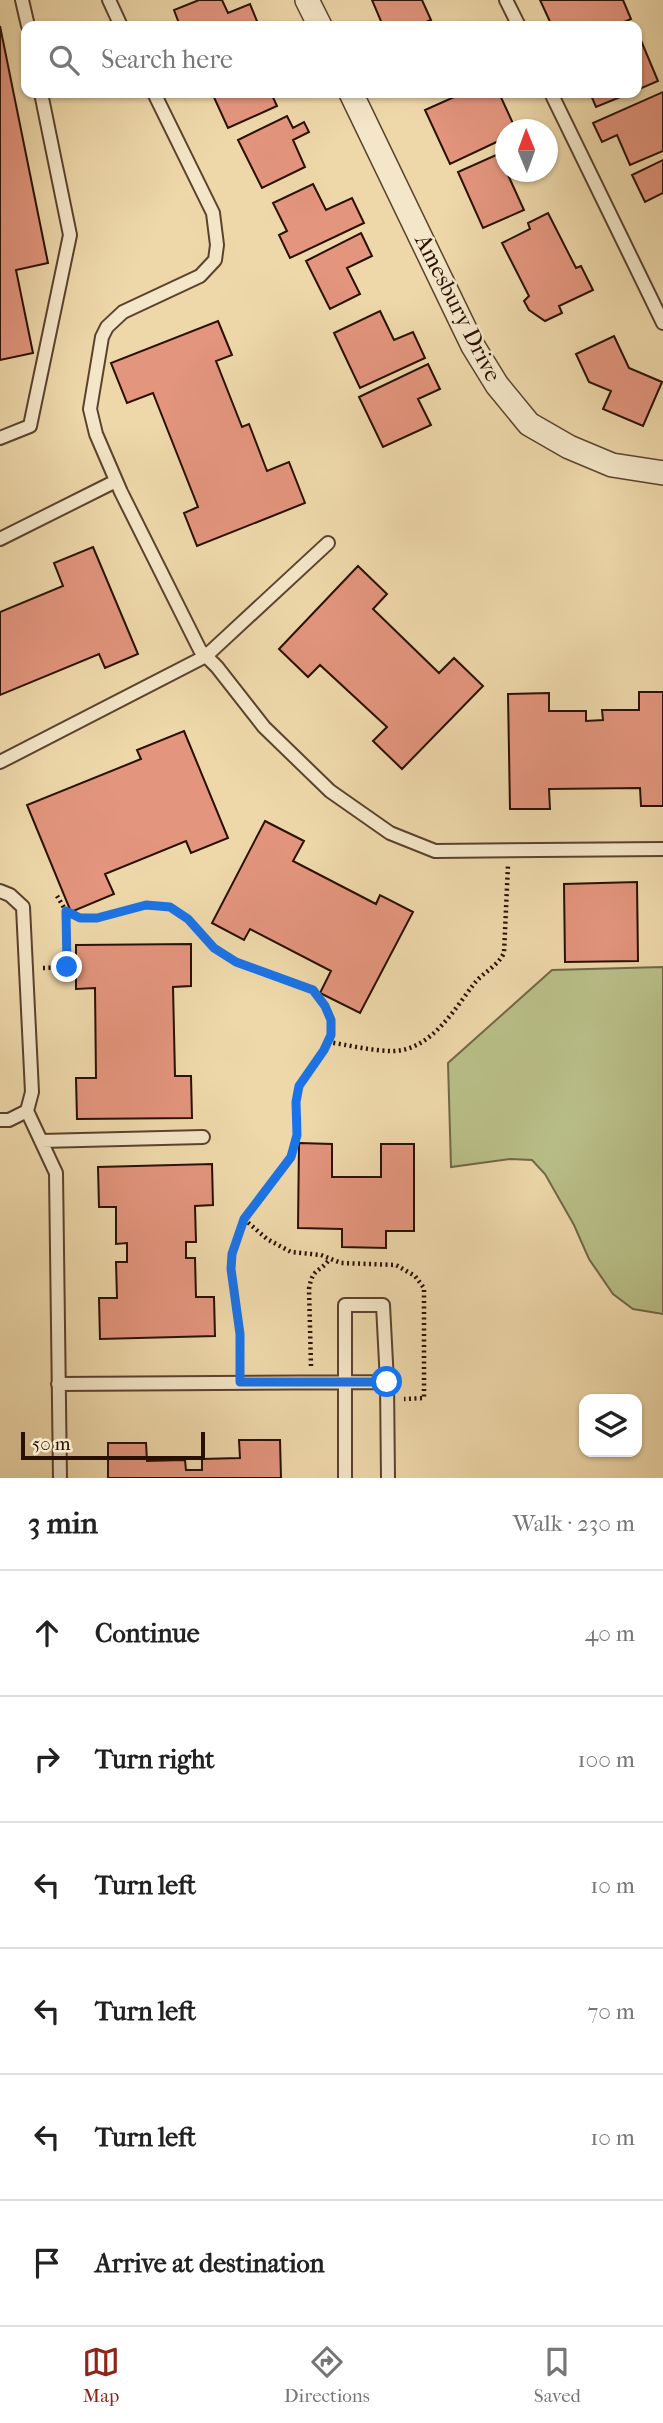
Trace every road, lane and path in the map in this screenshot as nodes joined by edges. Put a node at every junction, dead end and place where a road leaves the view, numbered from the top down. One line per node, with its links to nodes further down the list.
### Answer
1 (22, 0): 5 (lane)
2 (108, 0): 6 (lane)
3 (307, 0): 7 (street)
4 (506, 0): 8 (lane)
5 (26, 21)
6 (118, 21)
7 (318, 21)
8 (516, 21)
9 (42, 98): 14 (lane)
10 (156, 98): 16 (lane)
11 (354, 98): 15 (street, Amesbury Drive)
12 (553, 98): 13 (lane)
13 (663, 323)
14 (0, 438)
15 (663, 473)
16 (116, 481): 17 (lane); 19 (lane)
17 (0, 538)
18 (328, 543): 19 (lane)
19 (206, 656): 20 (lane); 22 (lane)
20 (0, 762)
21 (663, 849): 22 (lane)
22 (508, 850): 27 (path)
23 (0, 891): 26 (lane)
24 (57, 896): 25 (path)
25 (66, 911): 26 (path); 27 (path)
26 (26, 969): 28 (lane)
27 (328, 1042): 33 (path)
28 (27, 1111): 29 (lane); 31 (lane)
29 (0, 1120)
30 (203, 1136): 31 (lane)
31 (41, 1141): 37 (lane)
32 (329, 1260): 34 (path)
33 (240, 1382): 34 (lane); 37 (lane)
34 (312, 1382): 35 (lane)
35 (345, 1382): 36 (lane); 36 (lane); 39 (lane)
36 (387, 1382): 40 (lane)
37 (58, 1384): 38 (lane)
38 (60, 1478)
39 (345, 1478)
40 (388, 1478)

